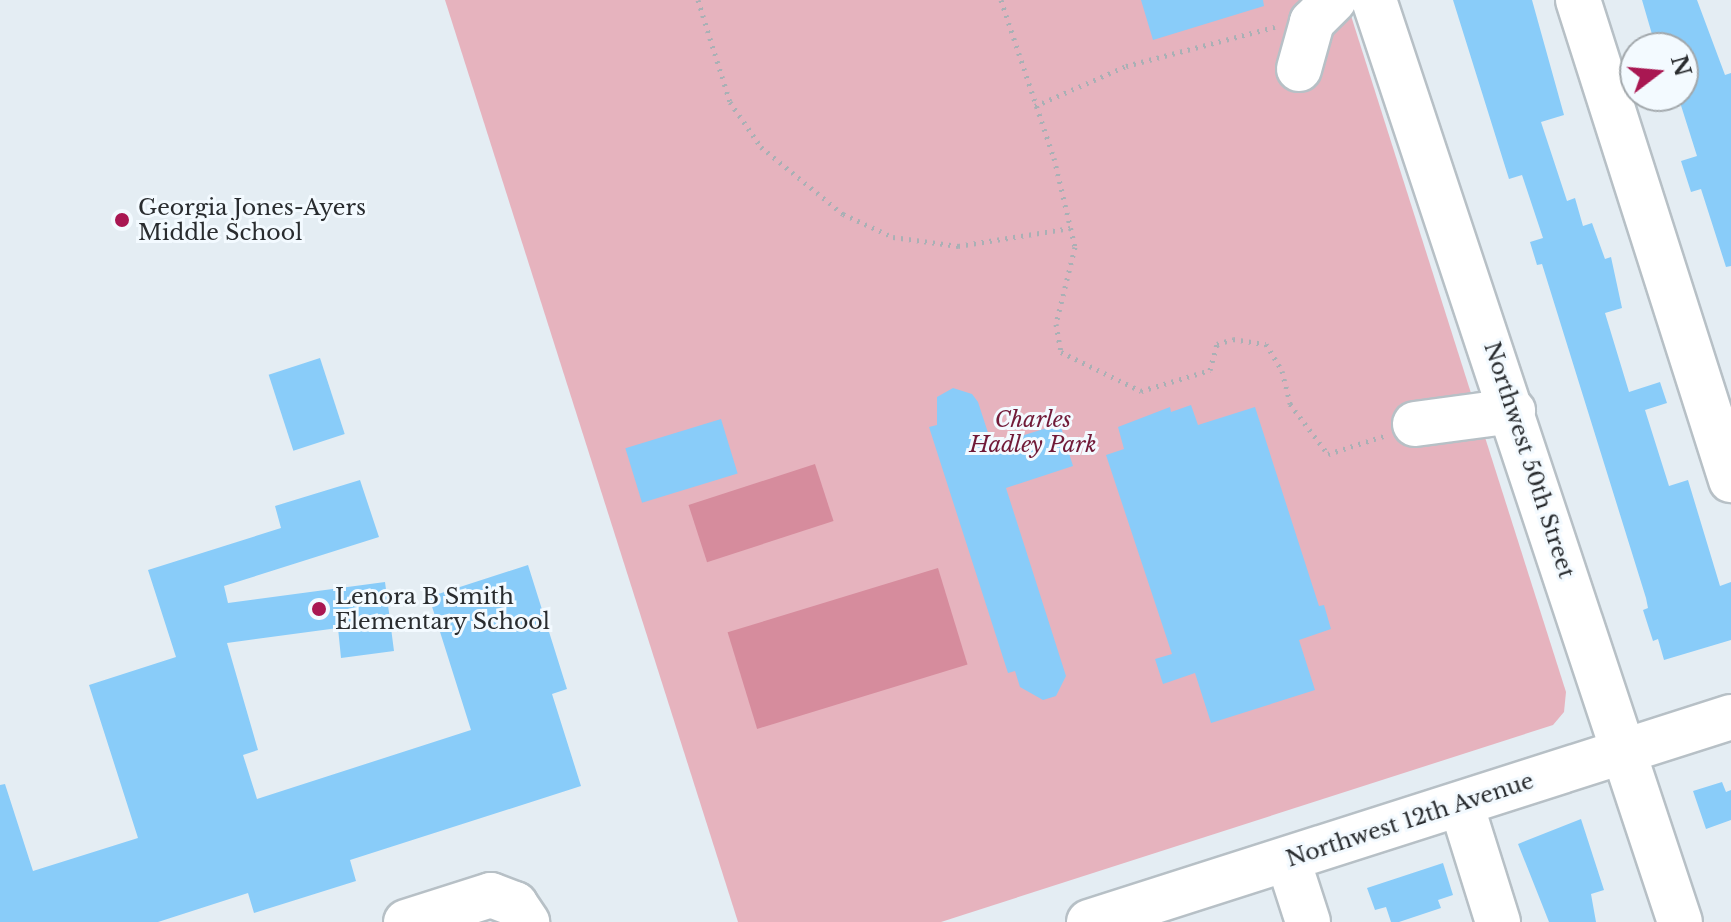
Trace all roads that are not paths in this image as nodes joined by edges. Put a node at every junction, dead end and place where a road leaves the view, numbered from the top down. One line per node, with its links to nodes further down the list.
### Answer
1 (1374, 0): 5 (street, Northwest 50th Street)
2 (1578, 0): 7 (street)
3 (1323, 11): 4 (street)
4 (1299, 69)
5 (1513, 411): 6 (street); 9 (street, Northwest 50th Street)
6 (1415, 424)
7 (1731, 480)
8 (1731, 717): 9 (street, Northwest 12th Avenue)
9 (1625, 750): 10 (street, Northwest 12th Avenue); 17 (street, Northwest 50th Street)
10 (1461, 804): 11 (street, Northwest 12th Avenue); 16 (street)
11 (1288, 860): 12 (street, Northwest 12th Avenue); 15 (street)
12 (1116, 918)
13 (406, 922): 14 (street)
14 (527, 922)
15 (1308, 922)
16 (1498, 922)
17 (1680, 922)

